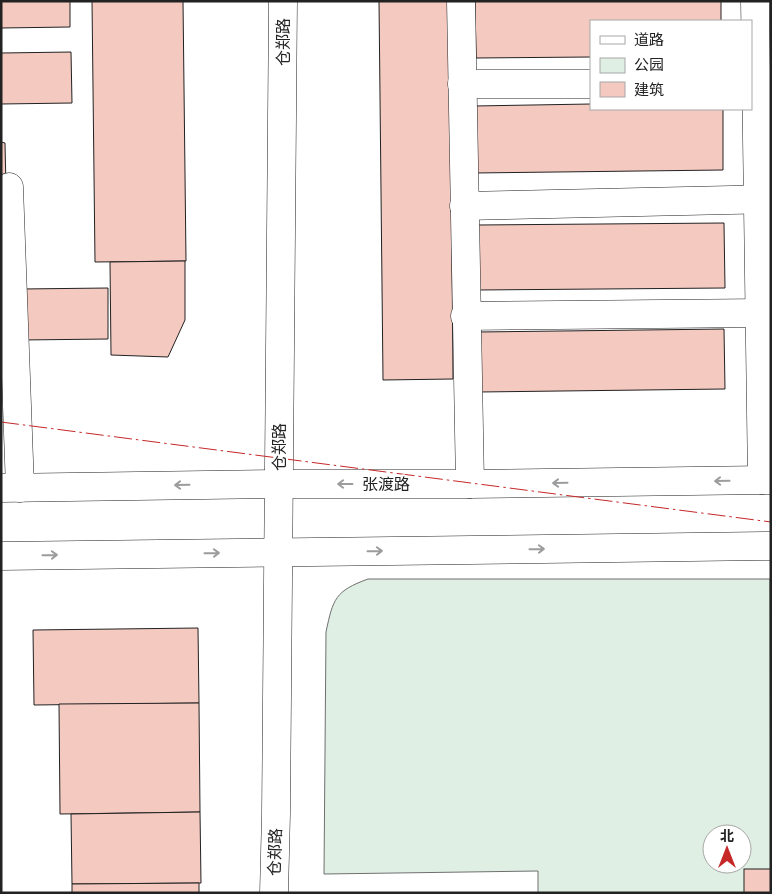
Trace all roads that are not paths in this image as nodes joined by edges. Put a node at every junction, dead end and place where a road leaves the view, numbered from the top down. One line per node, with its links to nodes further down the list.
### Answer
1 (283, 1): 13 (street, 仓郑路)
2 (461, 1): 5 (street)
3 (754, 1): 4 (street)
4 (759, 83): 8 (street)
5 (462, 84): 6 (street); 9 (street)
6 (590, 84)
7 (9, 187): 15 (street)
8 (764, 199): 9 (street); 10 (street)
9 (464, 206): 11 (street)
10 (764, 298): 11 (street); 12 (street)
11 (466, 316): 14 (street)
12 (767, 480): 14 (street, 张渡路, one-way to 14)
13 (279, 484): 14 (street, 张渡路, one-way to 13); 15 (street, 张渡路, one-way to 15); 17 (street, 仓郑路)
14 (470, 484)
15 (10, 488)
16 (771, 546): 17 (street, one-way to 16)
17 (278, 553): 18 (street, one-way to 17); 19 (street, 仓郑路)
18 (1, 556)
19 (274, 893)

